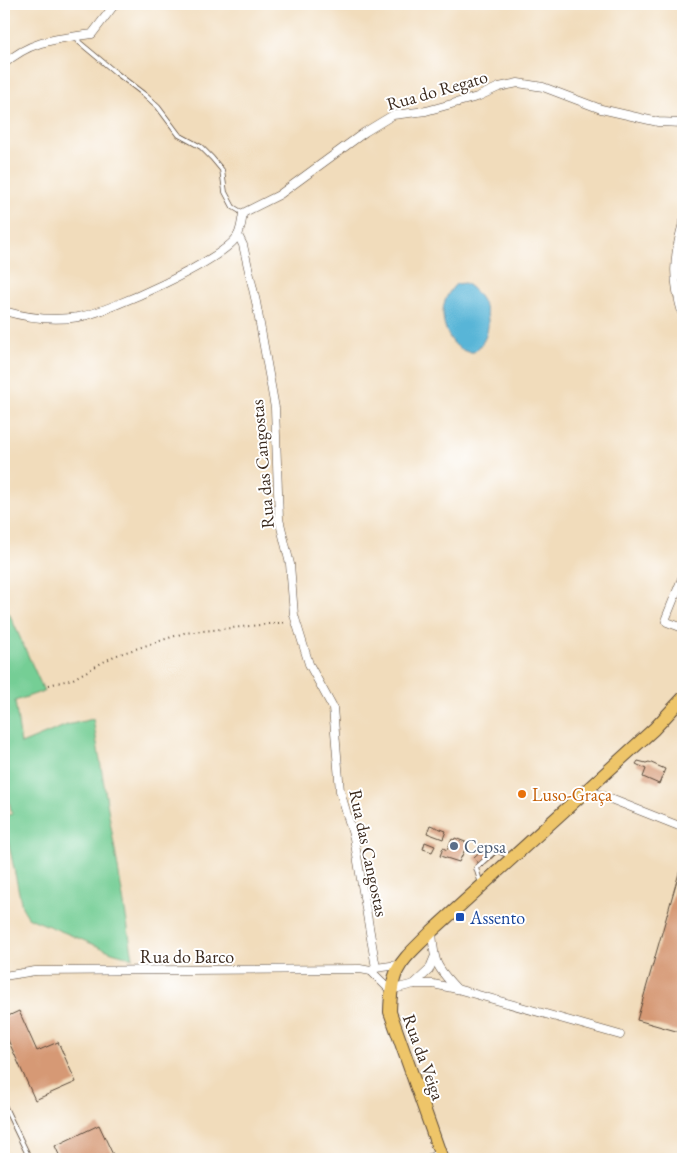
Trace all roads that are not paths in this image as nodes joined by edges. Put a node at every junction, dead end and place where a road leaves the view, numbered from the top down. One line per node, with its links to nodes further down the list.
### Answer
1 (115, 4): 2 (street)
2 (80, 36): 3 (street); 5 (lane)
3 (4, 64)
4 (683, 122): 5 (street, Rua do Regato)
5 (243, 213): 7 (street)
6 (683, 223): 9 (street)
7 (238, 236): 8 (street); 20 (street, Rua das Cangostas)
8 (4, 311)
9 (683, 316)
10 (683, 576): 11 (street)
11 (683, 628)
12 (683, 698): 13 (main road)
13 (588, 790): 14 (street); 15 (main road)
14 (678, 826)
15 (514, 858): 16 (main road); 16 (lane)
16 (481, 887): 17 (main road)
17 (432, 931): 18 (street); 19 (main road)
18 (434, 958): 22 (street); 23 (street)
19 (398, 965): 20 (street, Rua do Barco); 24 (main road, Rua da Veiga)
20 (373, 969): 21 (street, Rua do Barco); 24 (street)
21 (4, 976)
22 (414, 984): 23 (street); 24 (street)
23 (457, 988): 25 (street)
24 (390, 990): 27 (main road, Rua da Veiga)
25 (620, 1035)
26 (4, 1105): 28 (lane)
27 (441, 1156): 29 (street)
28 (30, 1159)
29 (428, 1159)

